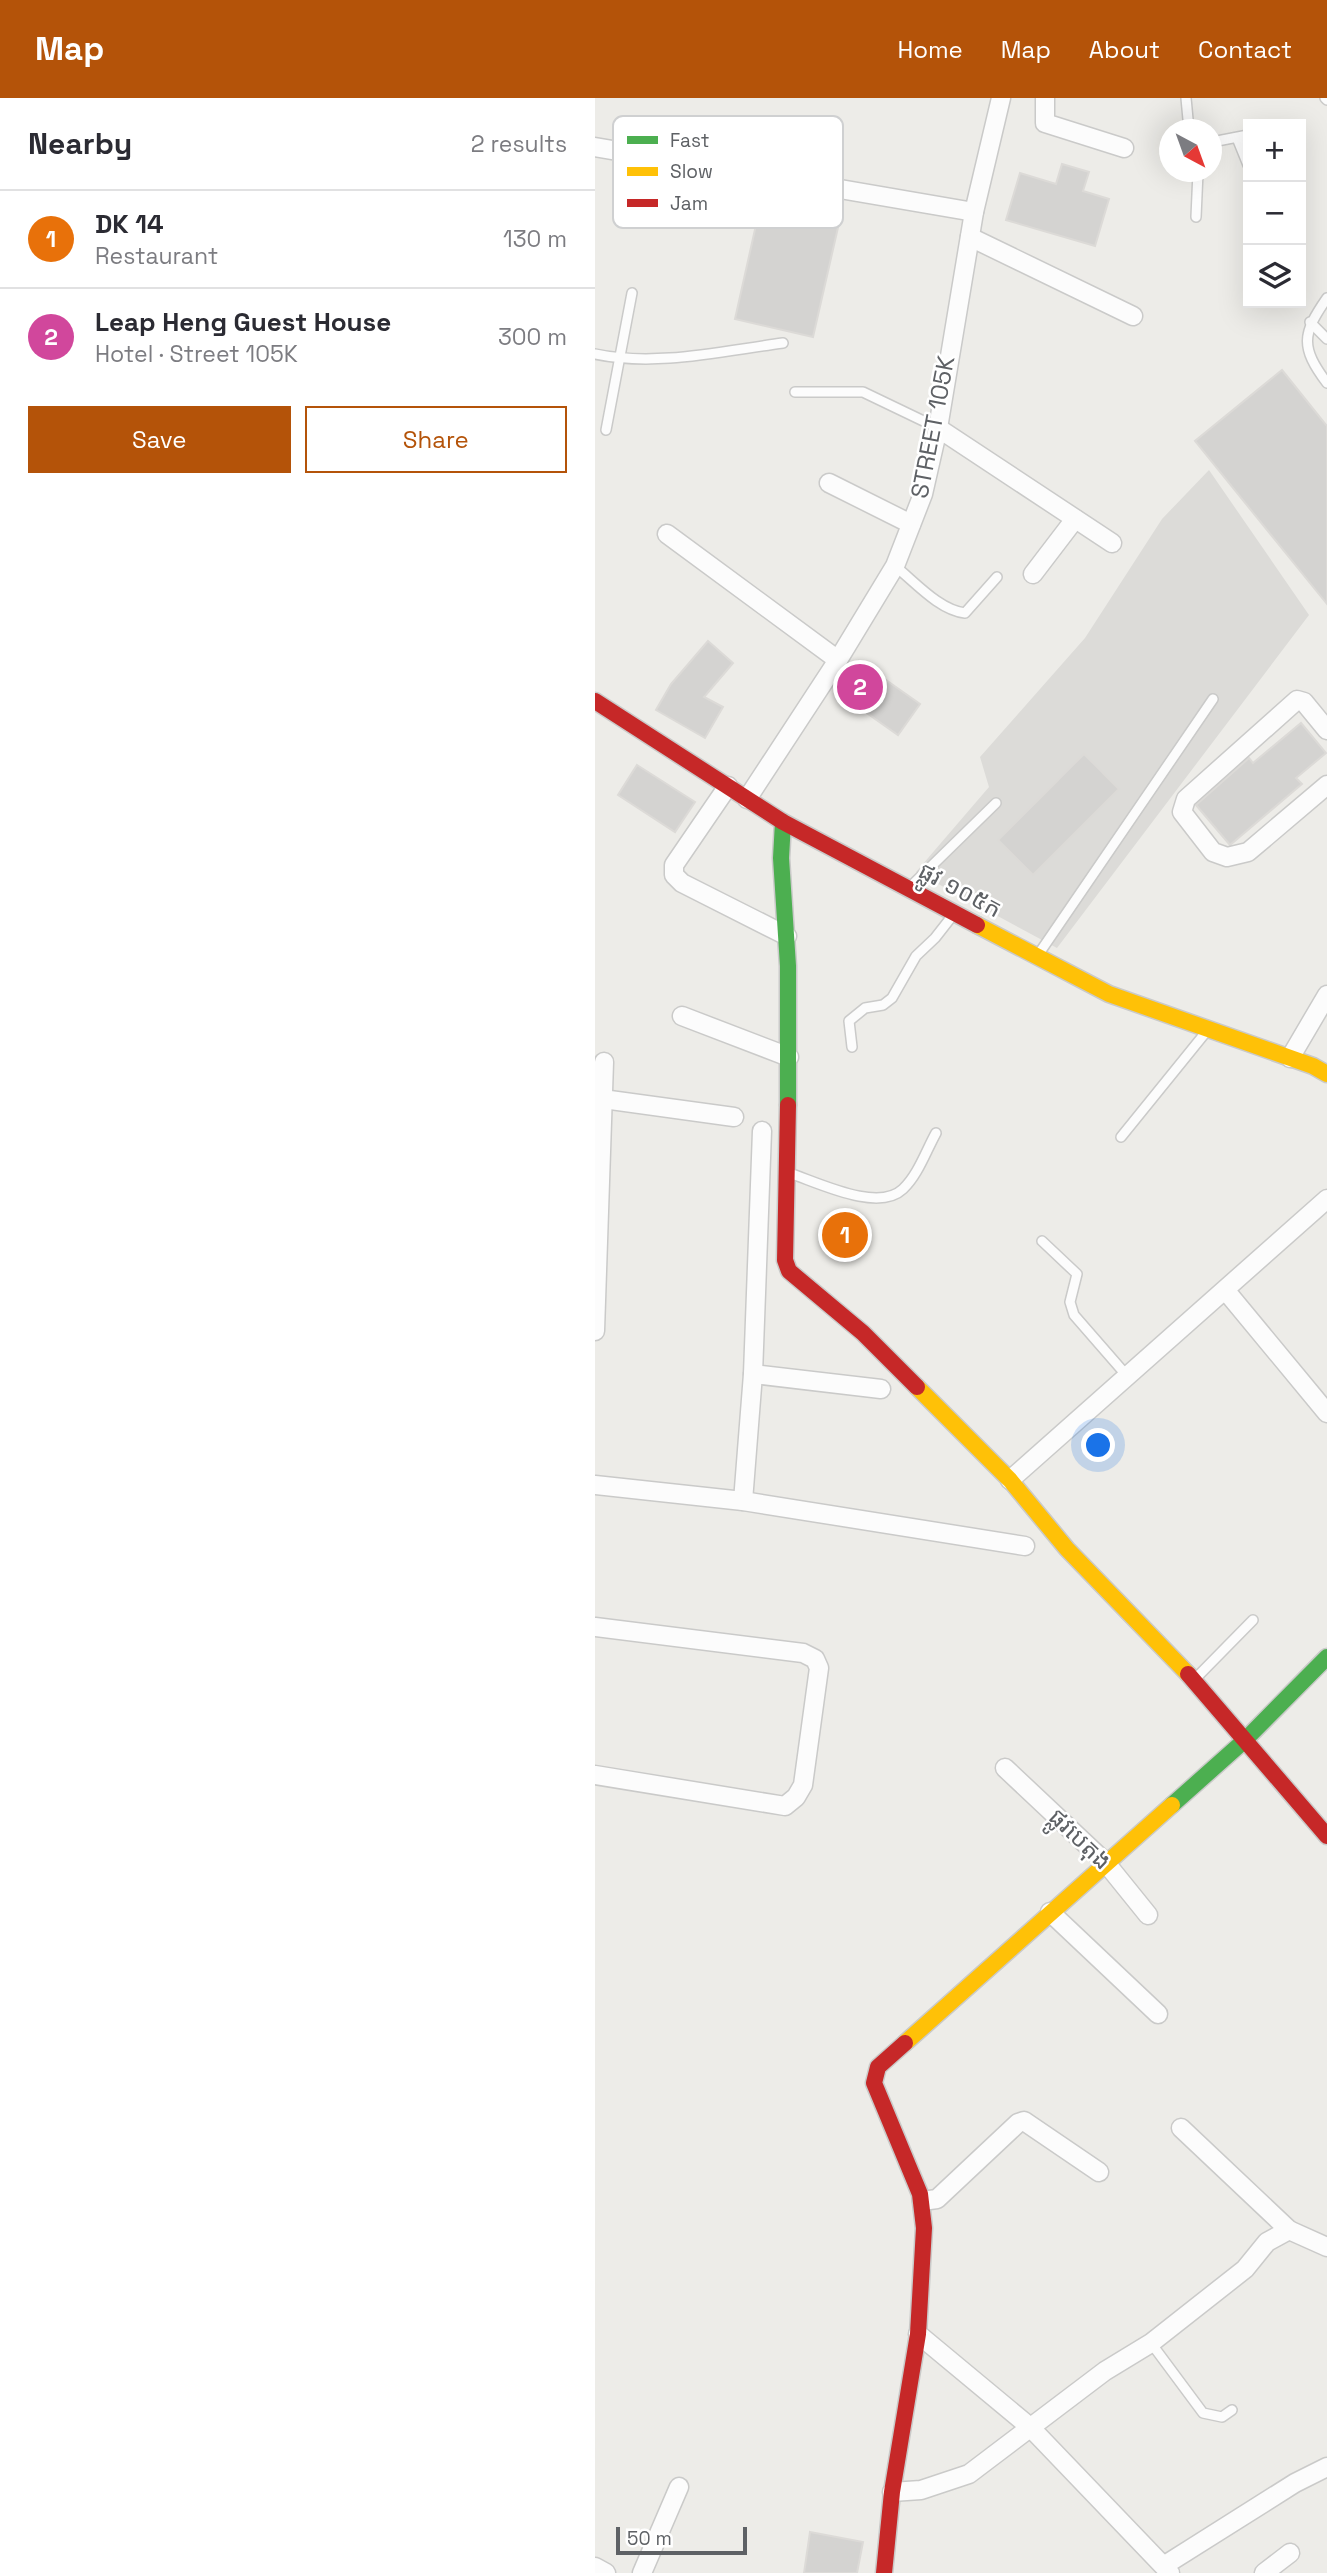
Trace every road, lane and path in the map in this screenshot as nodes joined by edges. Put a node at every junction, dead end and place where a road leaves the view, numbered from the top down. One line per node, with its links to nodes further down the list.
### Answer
1 (1002, 98): 14 (street, STREET 105K)
2 (1045, 98): 9 (street)
3 (1186, 98): 4 (lane)
4 (1188, 119)
5 (1243, 136): 6 (lane)
6 (1237, 138): 7 (lane); 11 (lane)
7 (1222, 140)
8 (595, 147): 10 (street)
9 (1124, 148)
10 (613, 150)
11 (1243, 153)
12 (1198, 182): 15 (lane)
13 (843, 190): 14 (street)
14 (974, 212): 16 (street, STREET 105K)
15 (1196, 218)
16 (970, 237): 19 (street); 27 (street, STREET 105K)
17 (632, 293): 24 (lane)
18 (1327, 298): 20 (lane)
19 (1133, 316)
20 (1310, 322): 21 (lane); 25 (lane)
21 (1327, 339)
22 (783, 343): 24 (lane)
23 (595, 354): 24 (lane)
24 (620, 359): 28 (lane)
25 (1327, 383)
26 (795, 392): 27 (lane)
27 (938, 428): 30 (street); 31 (street, STREET 105K)
28 (606, 430)
29 (829, 483): 31 (street)
30 (1075, 519): 33 (street); 35 (street)
31 (911, 524): 34 (street, STREET 105K)
32 (667, 534): 37 (street)
33 (1112, 543)
34 (895, 566): 36 (lane); 37 (street, STREET 105K)
35 (1033, 574)
36 (997, 577)
37 (838, 660): 43 (street, STREET 105K)
38 (1213, 699): 49 (lane)
39 (595, 701): 42 (street, ផ្លូវ ១០៥ក)
40 (1327, 730): 41 (street)
41 (1327, 785)
42 (727, 786): 43 (street, ផ្លូវ ១០៥ក); 48 (street)
43 (747, 799): 45 (street, ផ្លូវ ១០៥ក)
44 (996, 803): 46 (lane)
45 (783, 822): 46 (street, ផ្លូវ ១០៥ក); 48 (street)
46 (909, 889): 47 (street, ផ្លូវ ១០៥ក)
47 (954, 913): 49 (street, ផ្លូវ ១០៥ក); 53 (lane)
48 (787, 936): 54 (street)
49 (1037, 957): 52 (street, ផ្លូវ ១០៥ក)
50 (1327, 995): 55 (street)
51 (682, 1016): 54 (street)
52 (1207, 1030): 55 (street, ផ្លូវ ១០៥ក); 62 (lane)
53 (852, 1048)
54 (789, 1057): 63 (street)
55 (1290, 1058): 57 (street, ផ្លូវ ១០៥ក)
56 (604, 1062): 58 (street)
57 (1327, 1074)
58 (599, 1098): 59 (street); 67 (street)
59 (734, 1117)
60 (762, 1131): 68 (street)
61 (936, 1133): 63 (lane)
62 (1121, 1137)
63 (787, 1172): 72 (street)
64 (1327, 1199): 66 (street)
65 (1042, 1241): 69 (lane)
66 (1226, 1292): 69 (street); 71 (street)
67 (595, 1331)
68 (753, 1374): 70 (street); 74 (street)
69 (1128, 1377): 72 (street)
70 (881, 1389)
71 (1327, 1413)
72 (1010, 1480): 79 (street)
73 (595, 1485): 74 (street)
74 (743, 1501): 75 (street)
75 (1025, 1546)
76 (1253, 1620): 79 (lane)
77 (595, 1627): 82 (street)
78 (1327, 1657): 80 (street)
79 (1194, 1681): 80 (street)
80 (1245, 1740): 83 (street); 84 (street)
81 (1005, 1768): 84 (street, ផ្លូវបេតុង)
82 (595, 1775)
83 (1327, 1836)
84 (1106, 1863): 85 (street); 86 (street, ផ្លូវបេតុង)
85 (1050, 1912): 87 (street); 90 (street)
86 (1148, 1915)
87 (1158, 2014)
88 (1181, 2128): 91 (street)
89 (1099, 2172): 90 (street)
90 (922, 2201): 93 (street)
91 (1289, 2230): 92 (street); 94 (street)
92 (1327, 2248)
93 (918, 2334): 96 (street); 99 (street)
94 (1151, 2343): 95 (lane); 96 (street)
95 (1232, 2410)
96 (1030, 2427): 99 (street); 102 (street)
97 (1327, 2467): 102 (street)
98 (679, 2487): 104 (street)
99 (892, 2492): 105 (street)
100 (1290, 2553): 106 (street)
101 (595, 2567): 103 (street)
102 (1168, 2569)
103 (606, 2573)
104 (642, 2573)
105 (884, 2573)
106 (1264, 2573)

